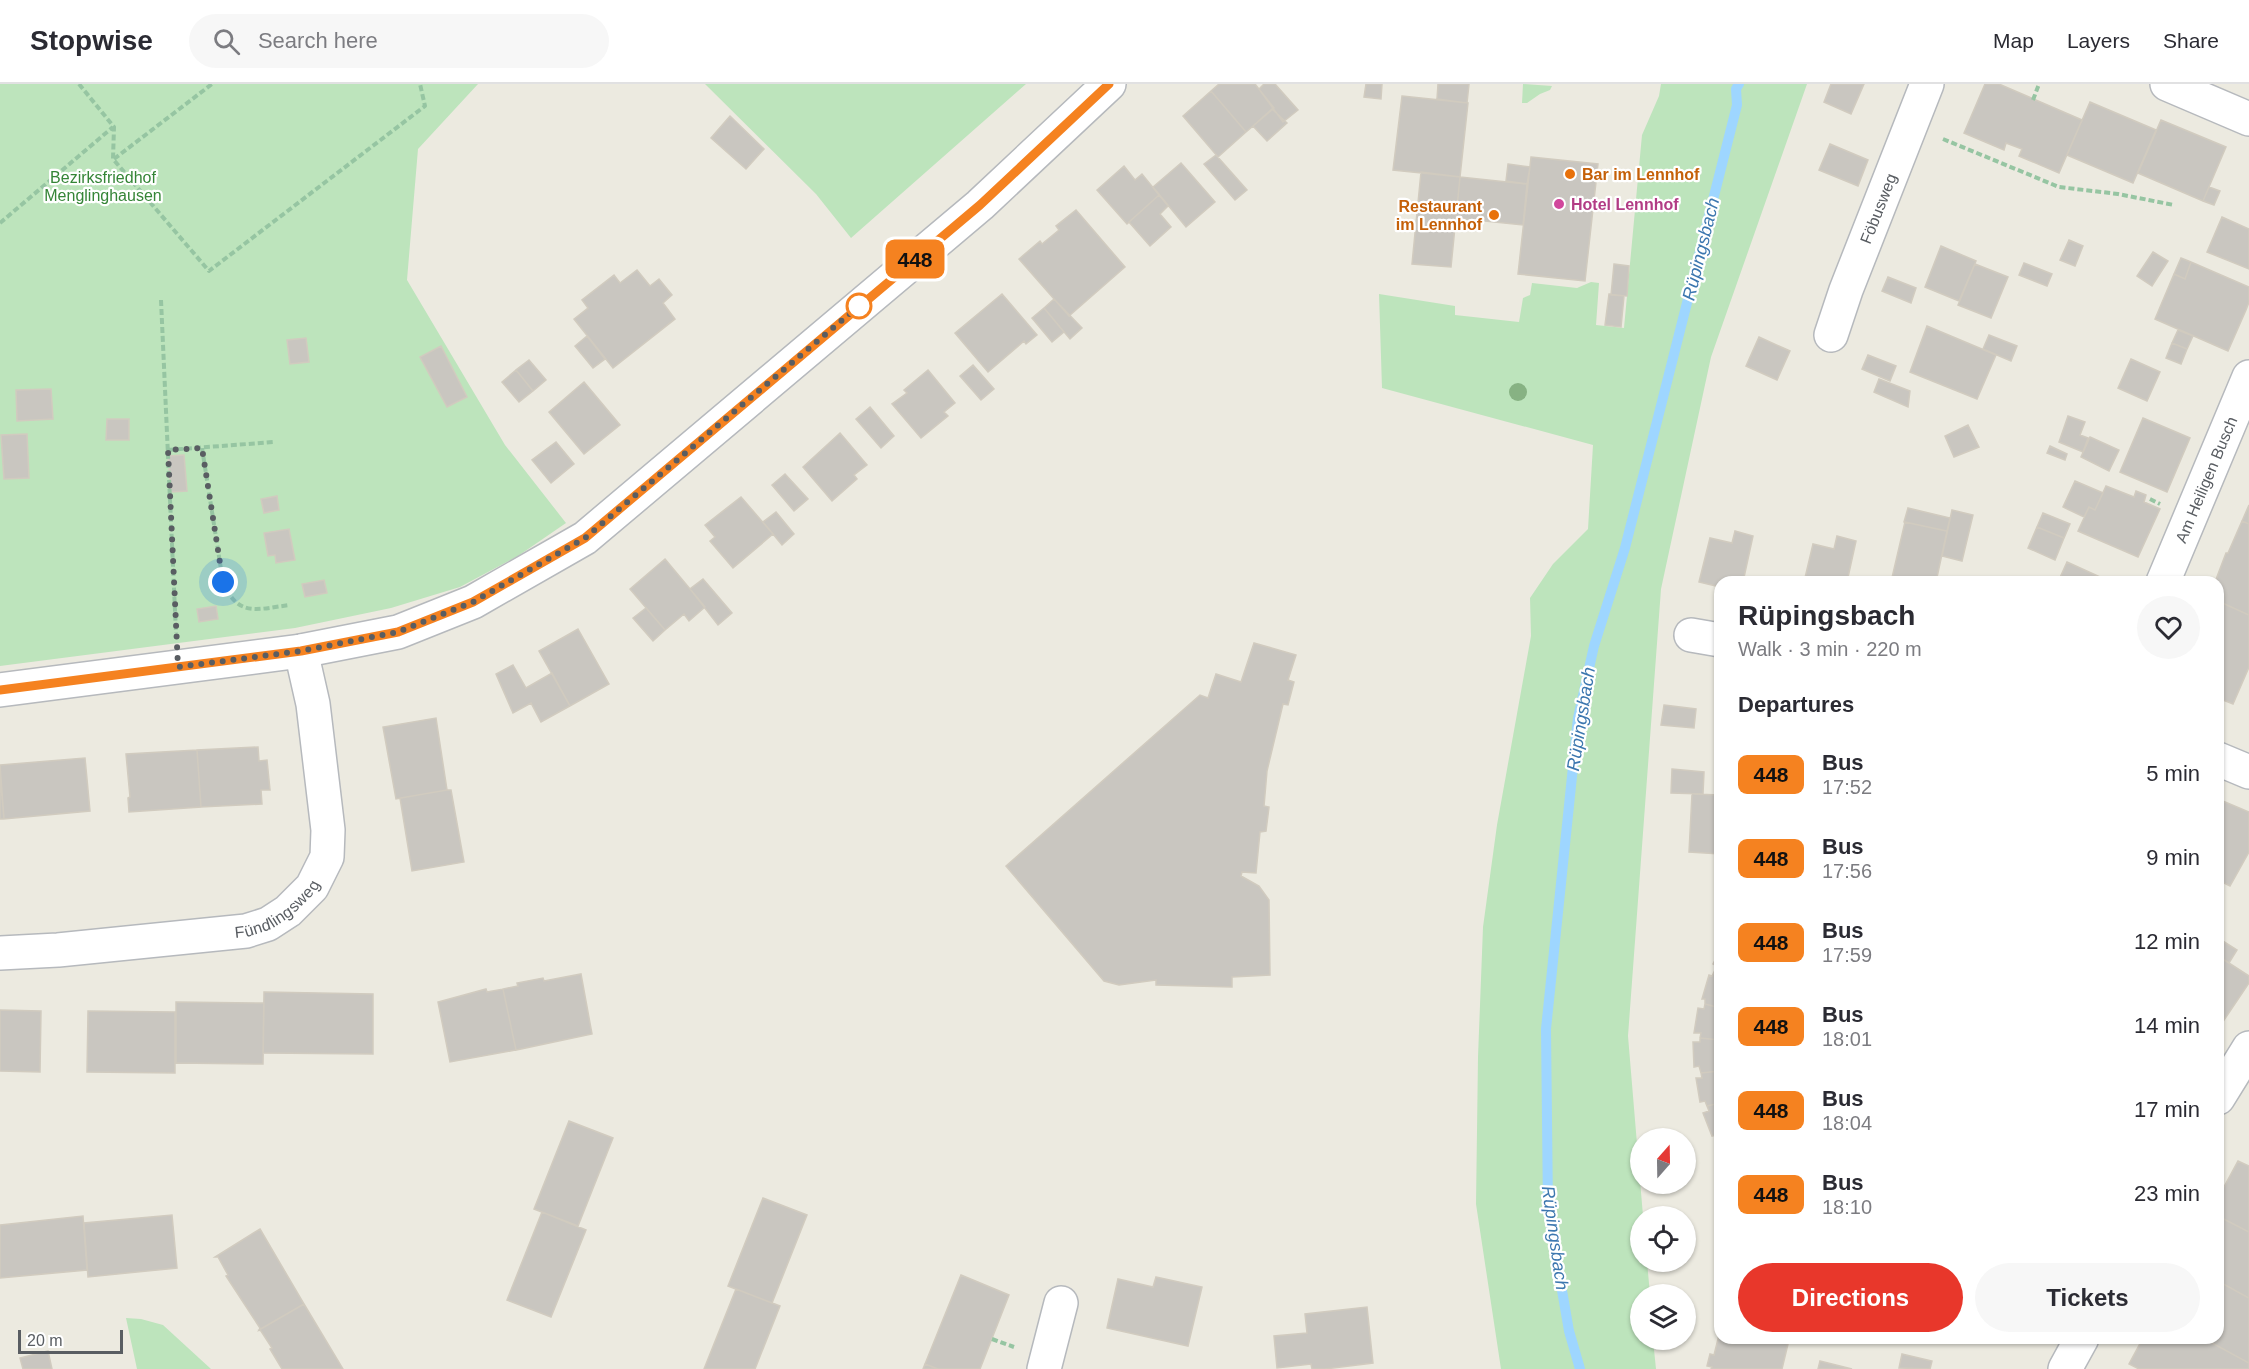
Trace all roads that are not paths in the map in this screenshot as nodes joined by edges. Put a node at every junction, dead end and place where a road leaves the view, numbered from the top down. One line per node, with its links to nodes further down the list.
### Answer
1 (1108, 84): 8 (street)
2 (1927, 84): 5 (street, Föbusweg)
3 (2167, 84): 4 (street)
4 (2249, 119)
5 (1831, 335)
6 (2249, 377): 7 (street, Am Heiligen Busch)
7 (2166, 576)
8 (301, 651): 9 (street); 12 (street, Fündlingsweg)
9 (0, 690)
10 (2224, 762): 11 (street)
11 (2249, 772)
12 (0, 953)
13 (2249, 1048): 14 (street)
14 (2224, 1088)
15 (1061, 1303): 17 (street)
16 (2079, 1344): 18 (street)
17 (1044, 1369)
18 (2065, 1369)

